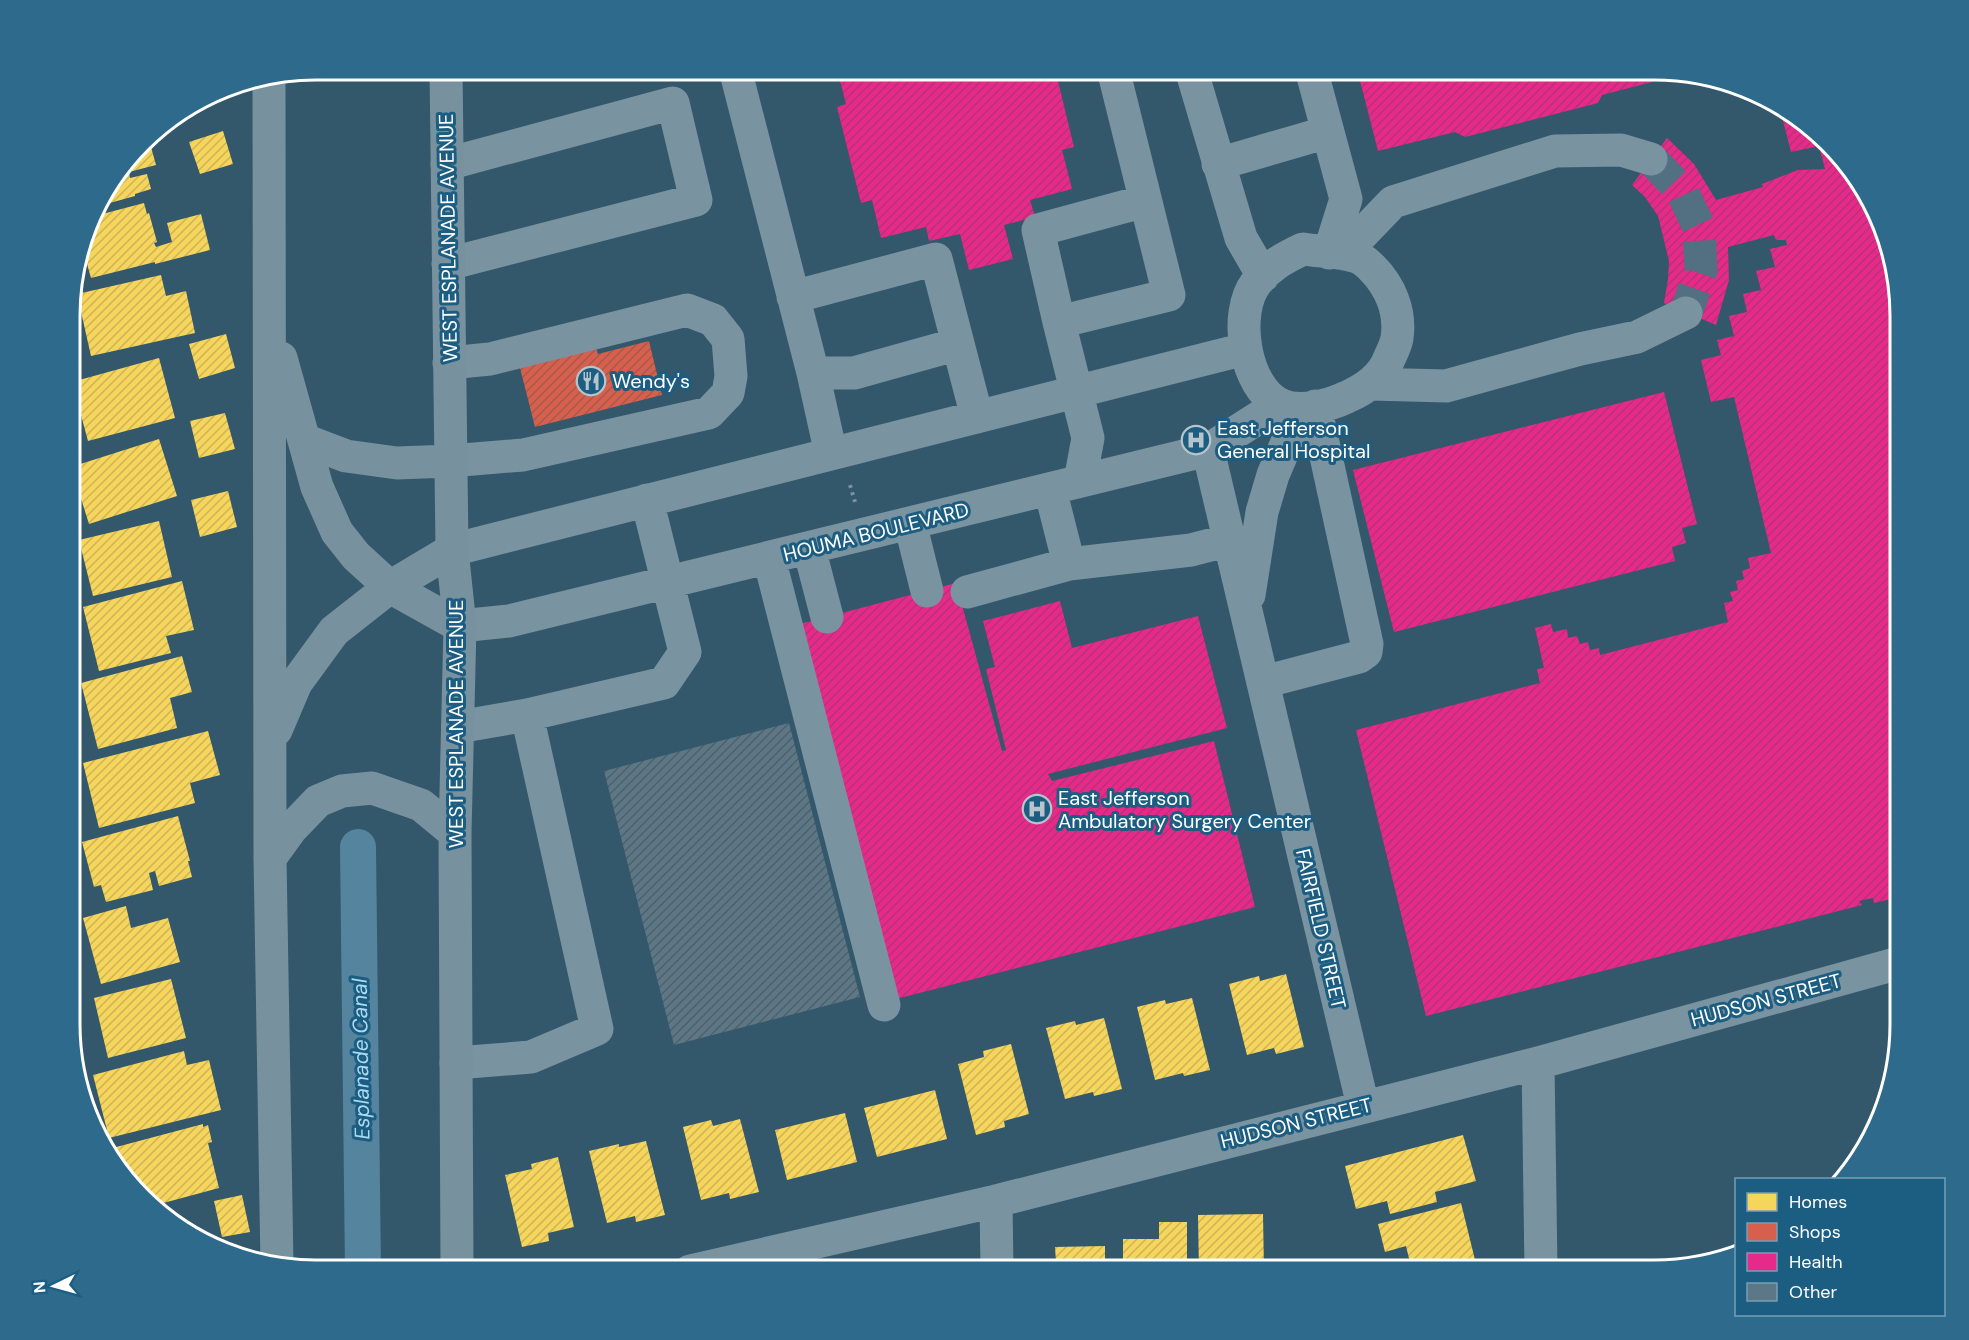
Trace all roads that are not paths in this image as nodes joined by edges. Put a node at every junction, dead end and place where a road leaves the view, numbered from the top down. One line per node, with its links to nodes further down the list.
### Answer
1 (446, 80): 9 (main road, WEST ESPLANADE AVENUE)
2 (738, 80): 15 (street)
3 (1116, 80): 11 (street)
4 (1194, 80): 10 (street)
5 (1314, 80): 7 (street)
6 (269, 84): 17 (main road)
7 (1328, 132): 10 (street); 12 (street)
8 (1651, 159): 12 (street)
9 (447, 164): 13 (main road, WEST ESPLANADE AVENUE); 13 (street)
10 (1218, 164): 14 (street)
11 (1145, 201): 18 (street); 18 (street)
12 (1336, 253): 14 (street); 23 (street)
13 (448, 264): 21 (main road, WEST ESPLANADE AVENUE)
14 (1263, 276): 20 (street)
15 (794, 297): 19 (street); 22 (street)
16 (1686, 313): 23 (street)
17 (270, 316): 27 (main road); 49 (main road)
18 (1059, 322): 24 (street)
19 (958, 344): 22 (street); 26 (street)
20 (1245, 349): 24 (street); 25 (street)
21 (449, 363): 30 (main road, WEST ESPLANADE AVENUE); 30 (street)
22 (813, 373): 29 (street)
23 (1371, 384): 25 (street)
24 (1077, 392): 26 (street); 31 (street)
25 (1299, 407): 28 (street, HOUMA BOULEVARD); 43 (street, FAIRFIELD STREET); 46 (street)
26 (977, 417): 29 (street)
27 (304, 440): 30 (main road); 40 (main road)
28 (1208, 450): 31 (street, HOUMA BOULEVARD); 34 (street, FAIRFIELD STREET)
29 (831, 454): 32 (street)
30 (450, 461): 36 (main road, WEST ESPLANADE AVENUE)
31 (1065, 485): 33 (street, HOUMA BOULEVARD); 38 (street)
32 (647, 501): 36 (street); 39 (street)
33 (910, 523): 35 (street, HOUMA BOULEVARD); 41 (street)
34 (1229, 540): 38 (street); 43 (street, FAIRFIELD STREET)
35 (808, 548): 37 (street, HOUMA BOULEVARD); 44 (street)
36 (452, 550): 40 (main road); 45 (main road, WEST ESPLANADE AVENUE)
37 (770, 558): 39 (street, HOUMA BOULEVARD); 53 (street)
38 (1069, 564): 42 (street)
39 (667, 583): 45 (street, HOUMA BOULEVARD); 47 (street)
40 (390, 586): 45 (main road); 49 (main road)
41 (927, 591)
42 (967, 592)
43 (1246, 612): 46 (street, FAIRFIELD STREET)
44 (827, 618)
45 (460, 626): 48 (main road, WEST ESPLANADE AVENUE)
46 (1263, 682): 56 (street, FAIRFIELD STREET)
47 (527, 715): 48 (street); 54 (street)
48 (458, 727): 50 (main road, WEST ESPLANADE AVENUE)
49 (270, 745): 51 (main road)
50 (455, 833): 51 (main road); 54 (main road, WEST ESPLANADE AVENUE)
51 (270, 858): 58 (main road)
52 (1890, 965): 55 (street, HUDSON STREET)
53 (884, 1005)
54 (456, 1063): 59 (main road, WEST ESPLANADE AVENUE)
55 (1538, 1063): 56 (street, HUDSON STREET); 62 (street)
56 (1363, 1106): 57 (street, HUDSON STREET)
57 (996, 1201): 60 (street, HUDSON STREET); 61 (street)
58 (277, 1257)
59 (457, 1260)
60 (738, 1260)
61 (997, 1260)
62 (1540, 1260)

